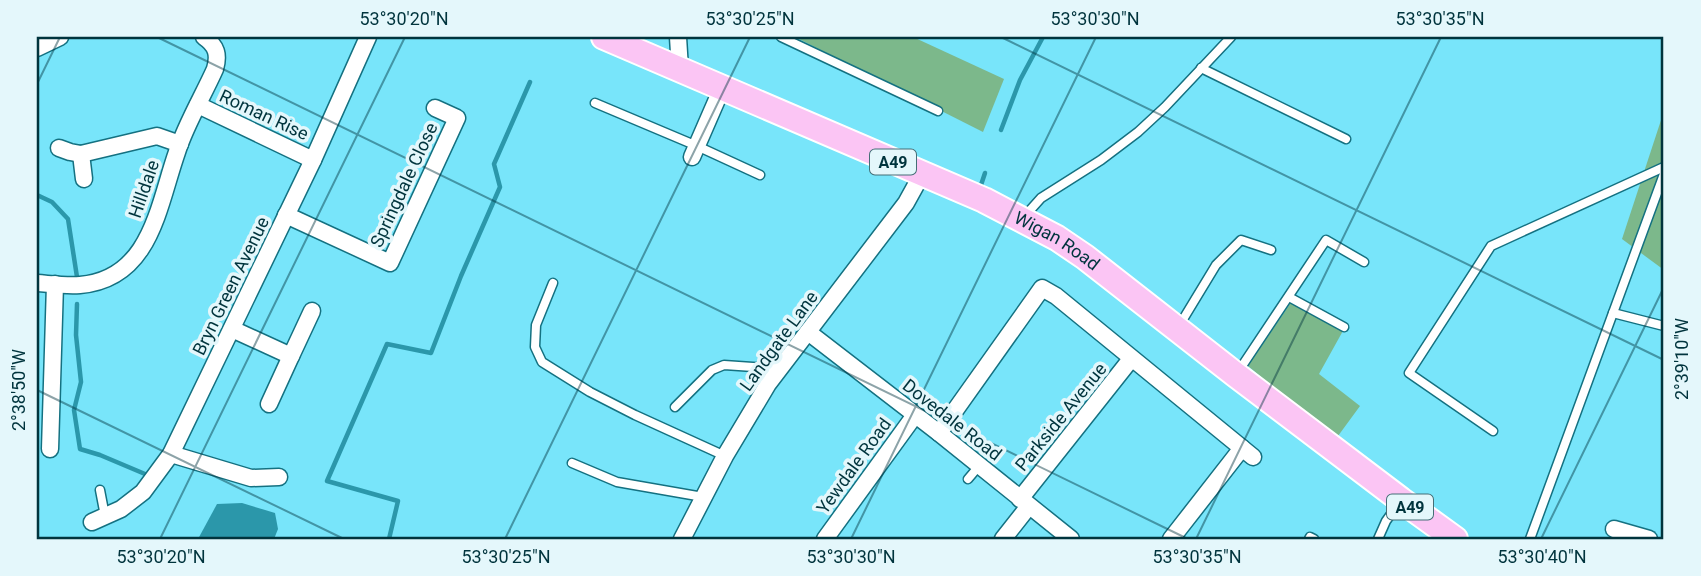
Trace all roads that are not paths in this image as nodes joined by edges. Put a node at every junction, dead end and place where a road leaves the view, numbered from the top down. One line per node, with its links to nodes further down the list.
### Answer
1 (60, 37): 8 (street)
2 (204, 37): 13 (street, Hilldale)
3 (368, 37): 21 (street, Bryn Green Avenue)
4 (678, 37): 10 (street)
5 (781, 37): 15 (lane)
6 (1231, 37): 9 (lane)
7 (613, 39): 10 (main road, Wigan Road / A49)
8 (37, 48)
9 (1201, 68): 16 (lane); 28 (lane)
10 (680, 69): 11 (main road, Wigan Road / A49)
11 (722, 89): 19 (street); 23 (main road, Wigan Road / A49)
12 (595, 103): 19 (lane)
13 (198, 105): 17 (street, Hilldale); 21 (street, Roman Rise)
14 (435, 108): 27 (street, Springdale Close)
15 (938, 111)
16 (1346, 139)
17 (180, 144): 20 (street); 33 (street, Hilldale)
18 (59, 148): 20 (street)
19 (695, 151): 25 (lane)
20 (80, 154): 26 (street)
21 (313, 160): 27 (street, Bryn Green Avenue)
22 (1664, 167): 50 (lane)
23 (922, 174): 28 (main road, Wigan Road / A49); 41 (street, Landgate Lane)
24 (1664, 174): 36 (lane)
25 (760, 175)
26 (84, 179)
27 (286, 215): 39 (street, Bryn Green Avenue)
28 (1023, 219): 40 (main road, Wigan Road / A49)
29 (1271, 250): 40 (lane)
30 (1364, 262): 34 (lane)
31 (37, 283): 33 (street, Hilldale)
32 (553, 283): 54 (lane)
33 (55, 285): 47 (street)
34 (1289, 297): 38 (lane); 45 (lane)
35 (312, 311): 42 (street)
36 (1613, 313): 37 (lane); 72 (lane)
37 (1664, 326)
38 (1345, 327)
39 (232, 329): 42 (street); 53 (street, Bryn Green Avenue)
40 (1177, 329): 45 (main road, Wigan Road / A49)
41 (808, 332): 44 (street, Landgate Lane); 49 (street, Dovedale Road)
42 (291, 356): 46 (street)
43 (1131, 359): 51 (street); 62 (street, Parkside Avenue); 69 (street)
44 (780, 369): 48 (lane); 54 (street, Landgate Lane)
45 (1236, 374): 61 (main road, Wigan Road / A49)
46 (269, 404)
47 (44, 407): 52 (street)
48 (676, 407)
49 (915, 415): 51 (street, Dovedale Road); 66 (street, Yewdale Road)
50 (1493, 430)
51 (939, 433): 56 (street, Dovedale Road)
52 (50, 449)
53 (172, 454): 57 (street); 63 (street, Bryn Green Avenue)
54 (725, 456): 60 (street, Landgate Lane)
55 (572, 463): 60 (lane)
56 (979, 466): 58 (lane); 62 (street, Dovedale Road)
57 (279, 477)
58 (968, 479)
59 (100, 490): 63 (lane)
60 (703, 496): 65 (street, Landgate Lane)
61 (1401, 500): 70 (lane); 71 (main road, Wigan Road / A49)
62 (1024, 502): 67 (street, Parkside Avenue); 68 (street, Dovedale Road)
63 (98, 519)
64 (1615, 529): 73 (street)
65 (682, 539)
66 (825, 539)
67 (1003, 539)
68 (1071, 539)
69 (1171, 539)
70 (1378, 539)
71 (1455, 539)
72 (1530, 539)
73 (1649, 539)

